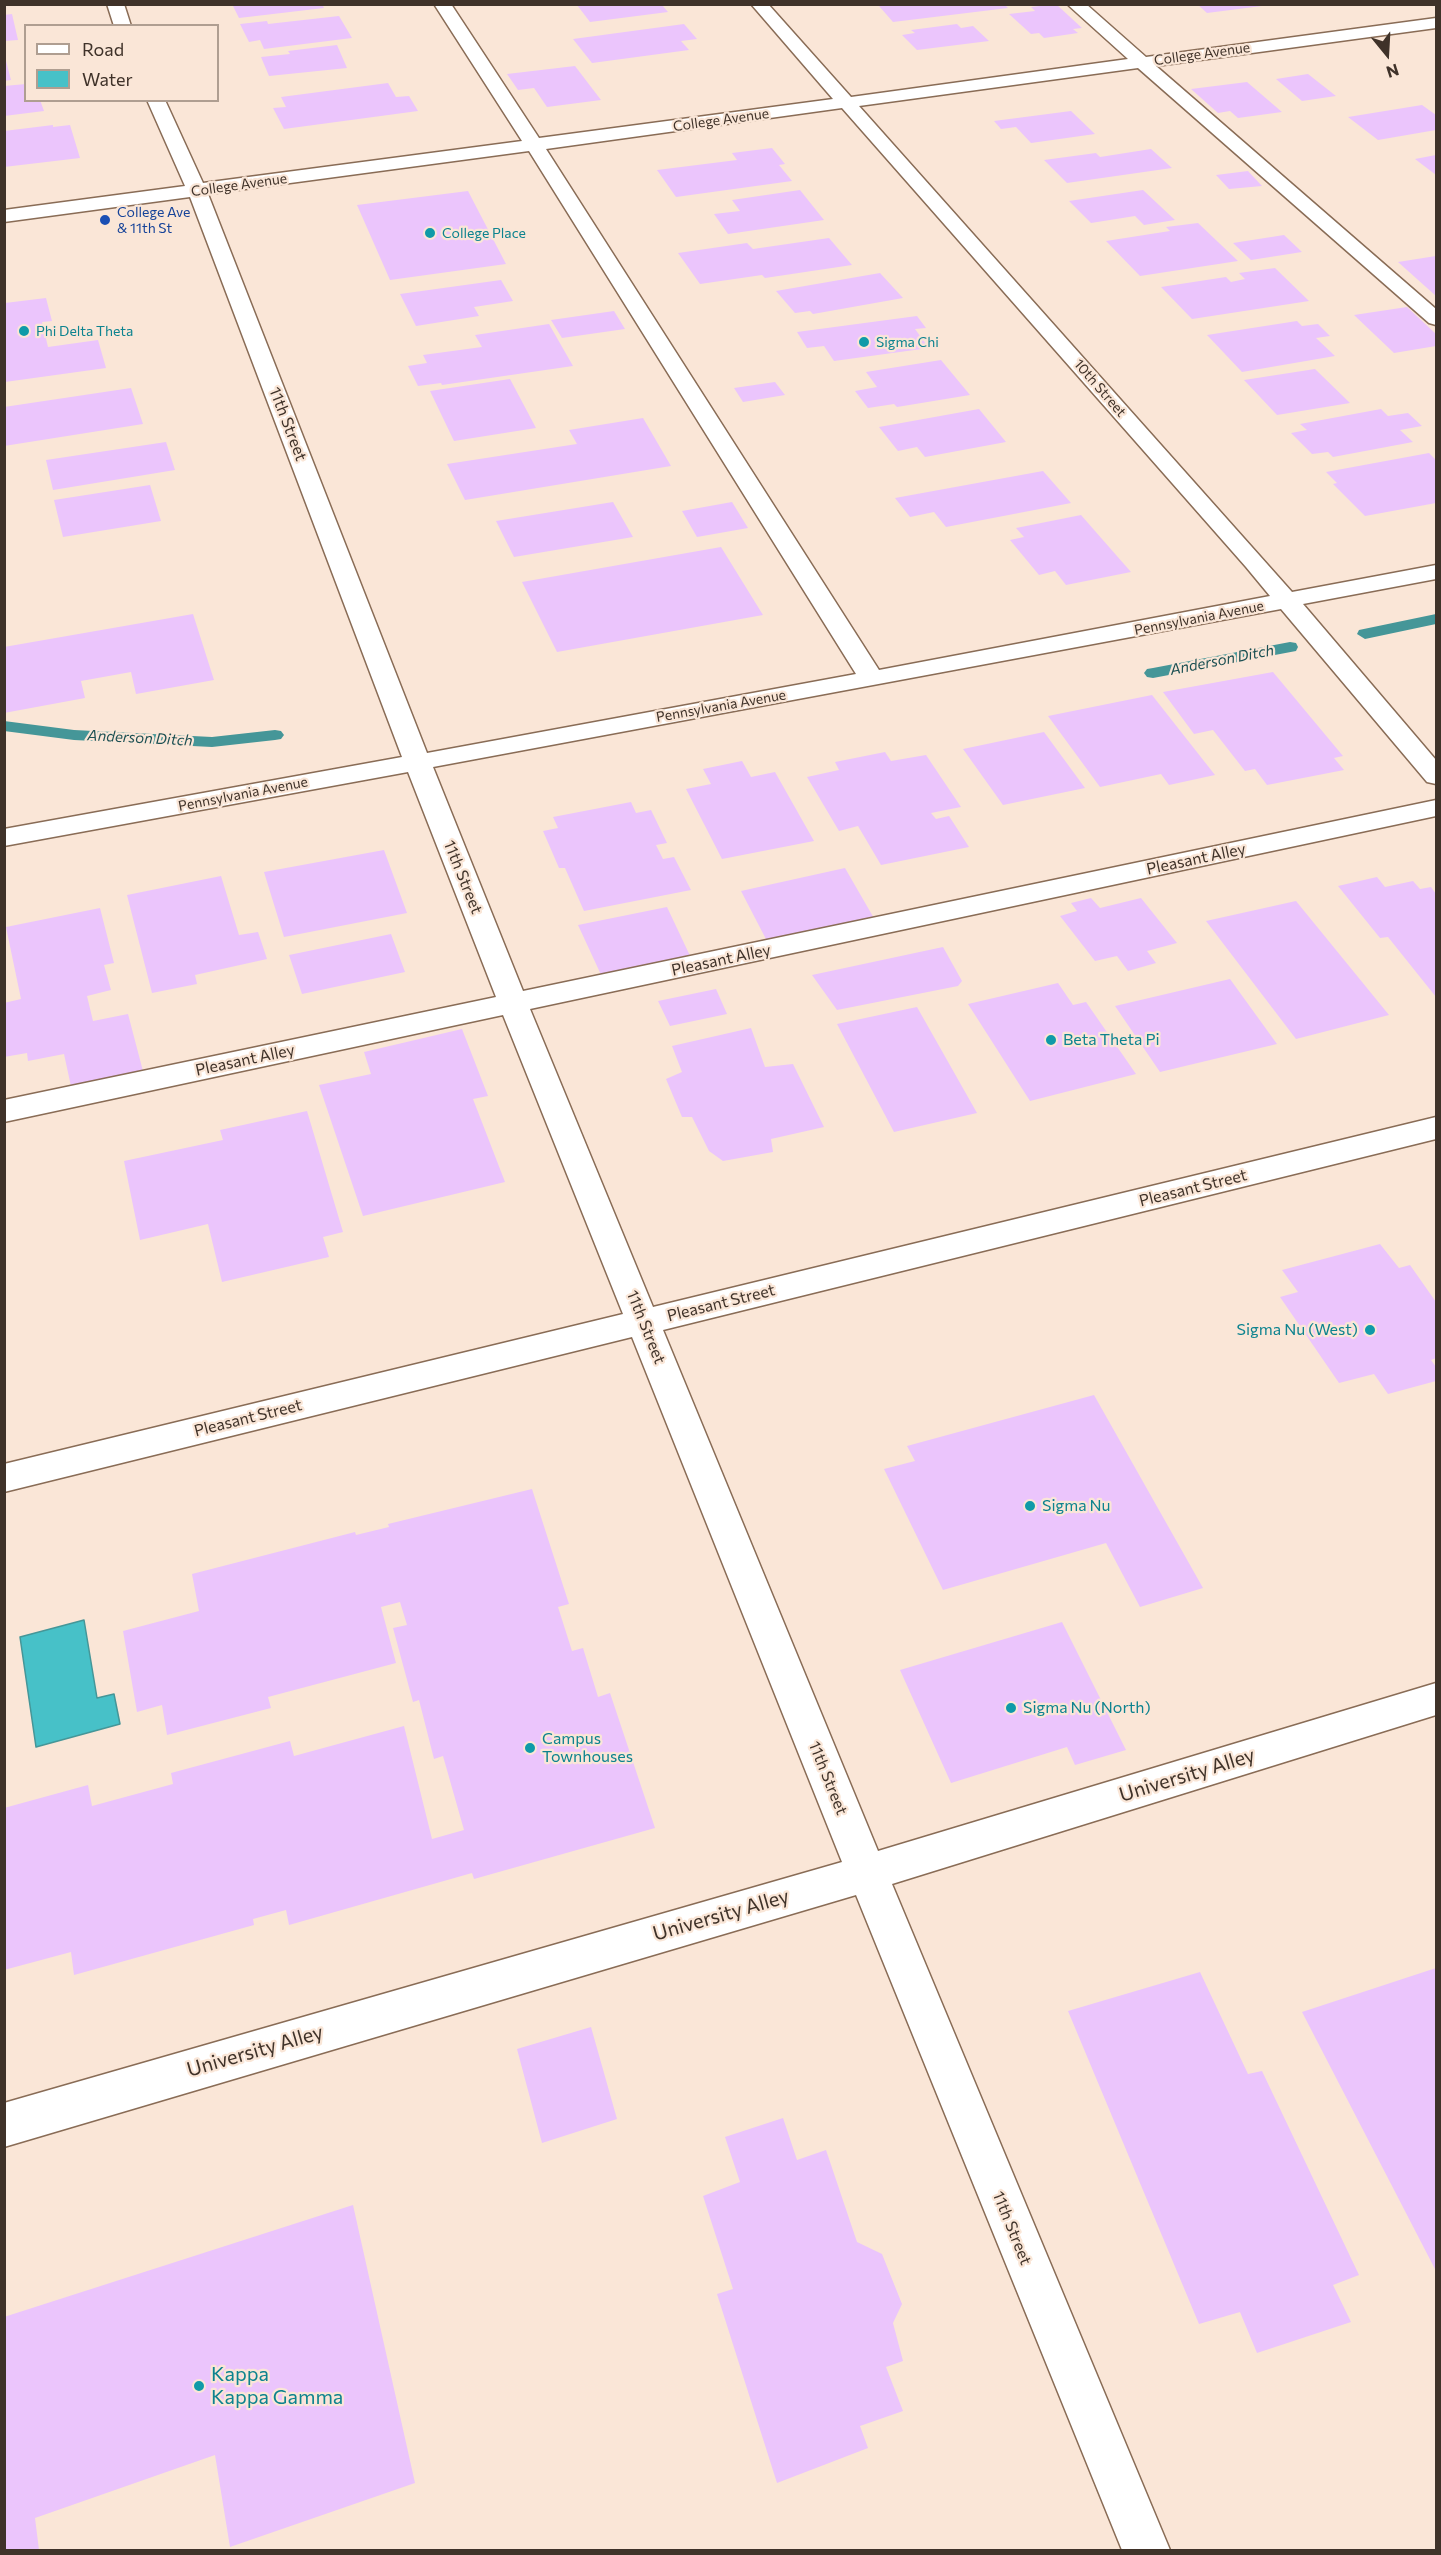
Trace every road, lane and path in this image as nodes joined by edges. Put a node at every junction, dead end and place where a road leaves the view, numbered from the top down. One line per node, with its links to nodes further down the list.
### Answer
1 (115, 4): 6 (street)
2 (442, 4): 11 (street)
3 (759, 4): 10 (street, 10th Street)
4 (1075, 4): 8 (street)
5 (1406, 11): 7 (street)
6 (122, 24)
7 (1432, 27): 8 (street, College Avenue)
8 (1142, 62): 10 (street, College Avenue); 14 (street)
9 (157, 102): 12 (street, 11th Street)
10 (847, 102): 11 (street, College Avenue); 16 (street, 10th Street)
11 (535, 146): 12 (street, College Avenue); 17 (street)
12 (198, 191): 13 (street, College Avenue); 18 (street, 11th Street)
13 (4, 216)
14 (1437, 319)
15 (1437, 572): 16 (street, Pennsylvania Avenue)
16 (1288, 601): 17 (street, Pennsylvania Avenue); 19 (street, 10th Street)
17 (872, 679): 18 (street, Pennsylvania Avenue)
18 (417, 761): 21 (street, Pennsylvania Avenue); 22 (street, 11th Street)
19 (1437, 776)
20 (1437, 808): 22 (street, Pleasant Alley)
21 (4, 838)
22 (513, 1004): 23 (street, Pleasant Alley); 25 (street, 11th Street)
23 (4, 1111)
24 (1437, 1128): 25 (street, Pleasant Street)
25 (645, 1322): 26 (street, Pleasant Street); 28 (street, 11th Street)
26 (4, 1478)
27 (1437, 1699): 28 (street, University Alley)
28 (867, 1873): 29 (street, University Alley); 30 (street, 11th Street)
29 (4, 2125)
30 (1146, 2550)

